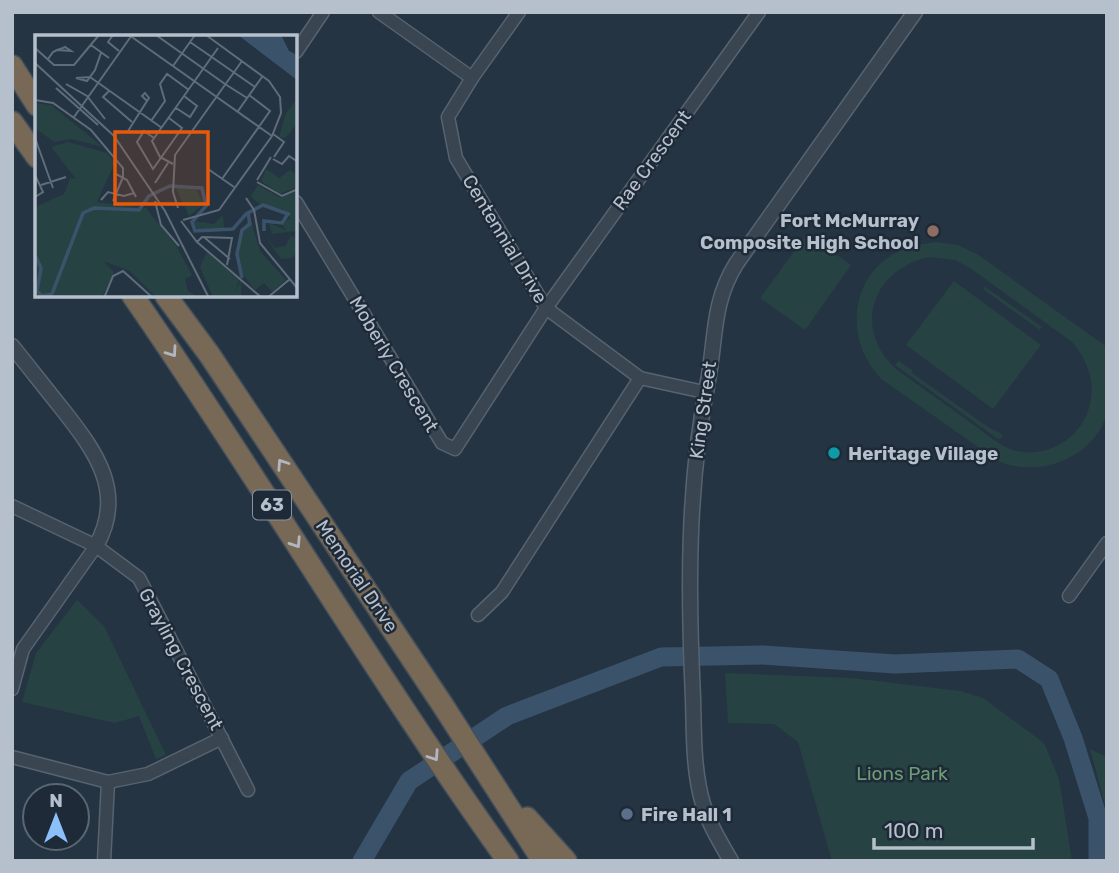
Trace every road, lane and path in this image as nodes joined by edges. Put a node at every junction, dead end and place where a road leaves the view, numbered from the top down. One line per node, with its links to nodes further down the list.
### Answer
1 (323, 12): 6 (street)
2 (379, 12): 8 (street)
3 (519, 12): 8 (street, Centennial Drive)
4 (759, 12): 19 (street, Rae Crescent)
5 (915, 12): 22 (street, King Street)
6 (298, 49)
7 (12, 66): 10 (highway)
8 (472, 78): 19 (street, Centennial Drive)
9 (12, 89): 11 (highway)
10 (35, 102)
11 (35, 119)
12 (12, 122): 14 (highway)
13 (12, 144): 15 (highway)
14 (35, 154)
15 (35, 172)
16 (298, 205): 19 (street, Moberly Crescent)
17 (134, 298): 35 (highway, Memorial Drive / 63, one-way to 35)
18 (167, 298): 32 (highway, Memorial Drive / 63, one-way to 18)
19 (546, 309): 21 (street, Centennial Drive)
20 (12, 346): 25 (street)
21 (640, 378): 22 (street, Centennial Drive); 27 (street)
22 (704, 392): 41 (street, King Street)
23 (12, 506): 25 (street, Grayling Crescent)
24 (1107, 543): 26 (street)
25 (96, 547): 28 (street); 30 (street, Grayling Crescent)
26 (1069, 596)
27 (478, 615)
28 (18, 647): 29 (street)
29 (12, 689)
30 (222, 738): 33 (street, Grayling Crescent); 34 (street)
31 (12, 757): 33 (street, Grayling Crescent)
32 (487, 773): 39 (highway, Memorial Drive / 63); 40 (highway)
33 (108, 782): 36 (street)
34 (248, 790)
35 (461, 795): 37 (highway); 38 (highway, Memorial Drive / 63)
36 (104, 861)
37 (491, 861)
38 (508, 861)
39 (543, 861)
40 (566, 861)
41 (731, 861)

